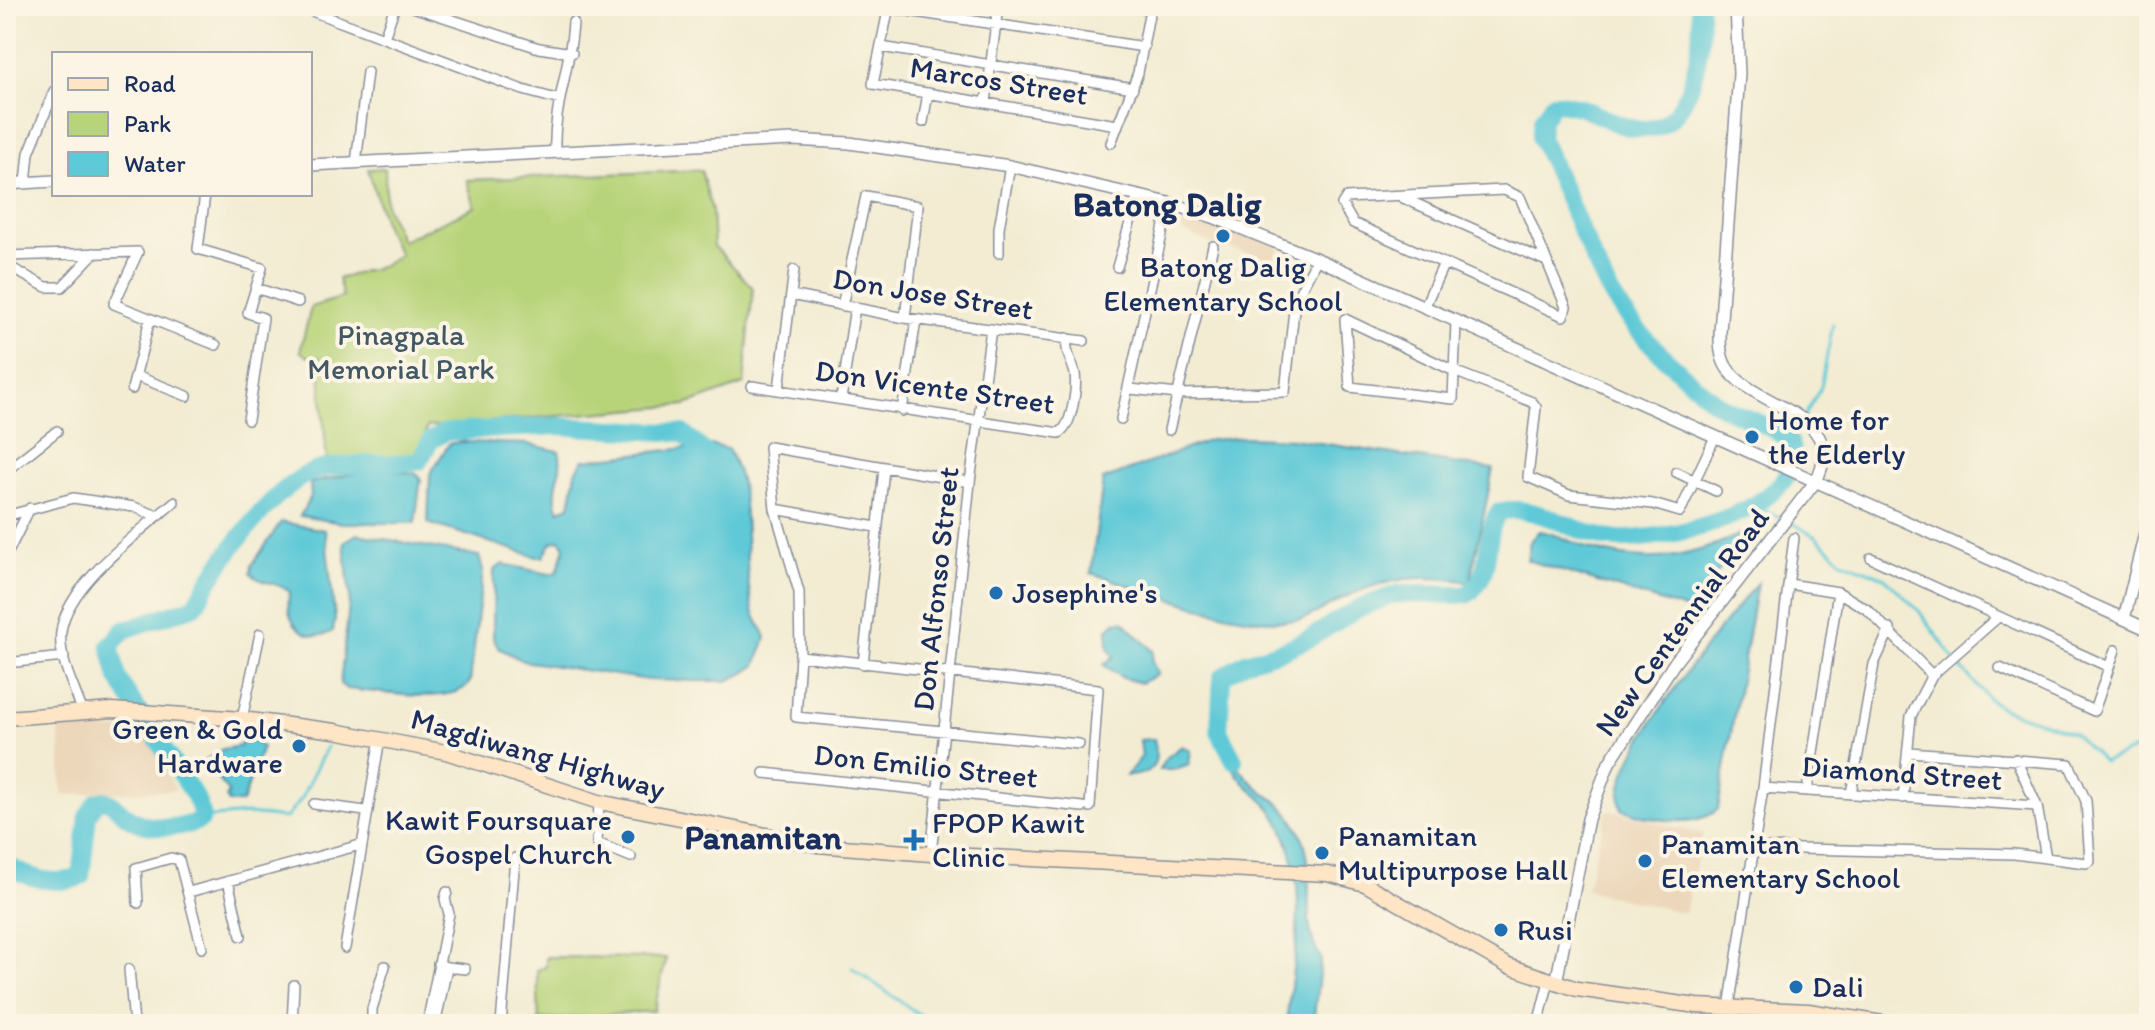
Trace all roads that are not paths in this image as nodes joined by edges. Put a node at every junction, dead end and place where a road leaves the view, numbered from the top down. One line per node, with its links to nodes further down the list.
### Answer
1 (298, 6): 10 (street)
2 (395, 6): 10 (street)
3 (410, 6): 13 (street)
4 (998, 6): 9 (street)
5 (1135, 6): 12 (street)
6 (1736, 6): 80 (street)
7 (889, 7): 9 (street); 11 (street)
8 (573, 22): 13 (street)
9 (996, 25): 12 (street); 14 (street)
10 (384, 38): 19 (street)
11 (881, 47): 14 (street); 17 (street, Marcos Street)
12 (1144, 47): 16 (street)
13 (572, 53): 19 (street)
14 (991, 64): 16 (street); 20 (street)
15 (367, 72): 25 (street)
16 (1133, 88): 22 (street)
17 (928, 93): 20 (street, Marcos Street); 21 (street)
18 (52, 96): 29 (street)
19 (560, 100): 24 (street)
20 (986, 103): 22 (street, Marcos Street)
21 (923, 122)
22 (1117, 125): 23 (street)
23 (1111, 143)
24 (555, 151): 25 (street); 27 (street)
25 (356, 163): 26 (street)
26 (312, 165)
27 (1010, 166): 32 (street); 38 (street)
28 (52, 181): 29 (street)
29 (26, 183): 30 (street)
30 (8, 184): 35 (street)
31 (205, 196): 46 (street)
32 (1138, 196): 34 (street); 44 (street)
33 (1400, 196): 41 (street); 41 (street); 42 (street)
34 (1169, 203): 40 (street); 65 (street)
35 (6, 206)
36 (1213, 246): 66 (street)
37 (94, 253): 39 (street); 43 (street); 53 (street)
38 (999, 253)
39 (6, 256)
40 (1317, 259): 51 (street); 66 (street)
41 (1546, 261): 42 (street)
42 (1444, 263): 51 (street)
43 (6, 265)
44 (1117, 267)
45 (794, 270): 47 (street)
46 (256, 288): 48 (street); 71 (street)
47 (791, 295): 49 (street, Don Jose Street); 64 (street)
48 (298, 302)
49 (842, 306): 50 (street, Don Jose Street); 52 (street)
50 (855, 307): 52 (street, Don Jose Street); 68 (street)
51 (1424, 308): 55 (street)
52 (905, 318): 54 (street, Don Jose Street)
53 (150, 319): 59 (street); 61 (street)
54 (916, 320): 56 (street, Don Jose Street); 69 (street)
55 (1456, 322): 60 (street); 75 (street)
56 (991, 329): 57 (street, Don Jose Street); 72 (street, Don Alfonso Street)
57 (1067, 338): 58 (street, Don Jose Street); 72 (street, Don Vicente Street)
58 (1084, 341)
59 (216, 345)
60 (1454, 371): 60 (street); 79 (street)
61 (136, 376): 63 (street); 67 (street)
62 (752, 386): 64 (street, Don Vicente Street)
63 (132, 389)
64 (779, 389): 68 (street, Don Vicente Street)
65 (1130, 389): 66 (street); 70 (street)
66 (1178, 394): 73 (street)
67 (187, 396)
68 (841, 399): 69 (street, Don Vicente Street)
69 (902, 411): 72 (street, Don Vicente Street)
70 (1121, 419)
71 (248, 420)
72 (979, 422): 81 (street, Don Alfonso Street)
73 (1169, 430)
74 (57, 431): 77 (street)
75 (1715, 437): 79 (street); 80 (street)
76 (884, 469): 81 (street); 85 (street); 89 (street)
77 (6, 471)
78 (1676, 472): 79 (street)
79 (1694, 480): 82 (street)
80 (1816, 481): 96 (street); 144 (street, New Centennial Road)
81 (970, 482): 107 (street, Don Alfonso Street)
82 (1716, 491)
83 (174, 502): 87 (street)
84 (30, 508): 86 (street); 87 (street); 91 (street)
85 (775, 509): 89 (street); 101 (street)
86 (6, 516)
87 (158, 516): 102 (street)
88 (2149, 517): 96 (street)
89 (876, 527): 104 (street)
90 (1794, 538): 93 (street)
91 (6, 556)
92 (1871, 558): 95 (street)
93 (1789, 584): 94 (street); 118 (street)
94 (1838, 592): 97 (street); 120 (street)
95 (1997, 618): 105 (street); 108 (street)
96 (2124, 619): 98 (street)
97 (1890, 629): 108 (street); 121 (street)
98 (2149, 630)
99 (260, 634): 111 (street)
100 (2115, 650): 105 (street)
101 (800, 656): 104 (street, Don Emilio Street); 112 (street)
102 (64, 657): 103 (street); 109 (street)
103 (6, 663)
104 (863, 664): 107 (street, Don Emilio Street)
105 (2109, 667): 106 (street)
106 (2000, 668)
107 (951, 671): 112 (street, Don Alfonso Street); 119 (street, Don Emilio Street)
108 (1934, 672): 115 (street)
109 (82, 710): 110 (main road, Magdiwang Highway); 111 (main road, Magdiwang Highway)
110 (6, 718)
111 (242, 719): 113 (main road, Magdiwang Highway)
112 (946, 731): 114 (street); 119 (street, Don Alfonso Street)
113 (380, 738): 123 (main road, Magdiwang Highway); 126 (street)
114 (1079, 744)
115 (1909, 752): 116 (street); 122 (street)
116 (2016, 759): 125 (street); 132 (street)
117 (764, 773): 119 (street, Don Emilio Street)
118 (1763, 788): 120 (street, Diamond Street); 128 (street)
119 (939, 790): 129 (street, Don Alfonso Street)
120 (1807, 791): 121 (street, Diamond Street)
121 (1851, 794): 122 (street, Diamond Street)
122 (1903, 798): 125 (street, Diamond Street)
123 (599, 802): 129 (main road, Magdiwang Highway); 130 (street)
124 (314, 804): 126 (street)
125 (2037, 806): 132 (street)
126 (365, 811): 127 (street)
127 (360, 845): 133 (street); 139 (street)
128 (1754, 848): 132 (street); 146 (street)
129 (931, 854): 144 (main road, Magdiwang Highway)
130 (631, 857)
131 (515, 858): 152 (street)
132 (2046, 858)
133 (228, 881): 134 (street); 137 (street)
134 (189, 892): 136 (street); 138 (street)
135 (447, 892): 141 (street)
136 (138, 903)
137 (241, 936)
138 (202, 948)
139 (345, 948)
140 (385, 966): 151 (street)
141 (442, 966): 143 (street); 148 (street)
142 (129, 969): 149 (street)
143 (465, 969)
144 (1553, 982): 146 (main road, Magdiwang Highway); 154 (street)
145 (294, 985): 150 (street)
146 (1729, 1008): 155 (main road, Magdiwang Highway)
147 (618, 1020): 153 (street)
148 (427, 1022)
149 (134, 1024)
150 (292, 1024)
151 (372, 1024)
152 (501, 1024)
153 (570, 1024)
154 (1538, 1024)
155 (1889, 1024)

